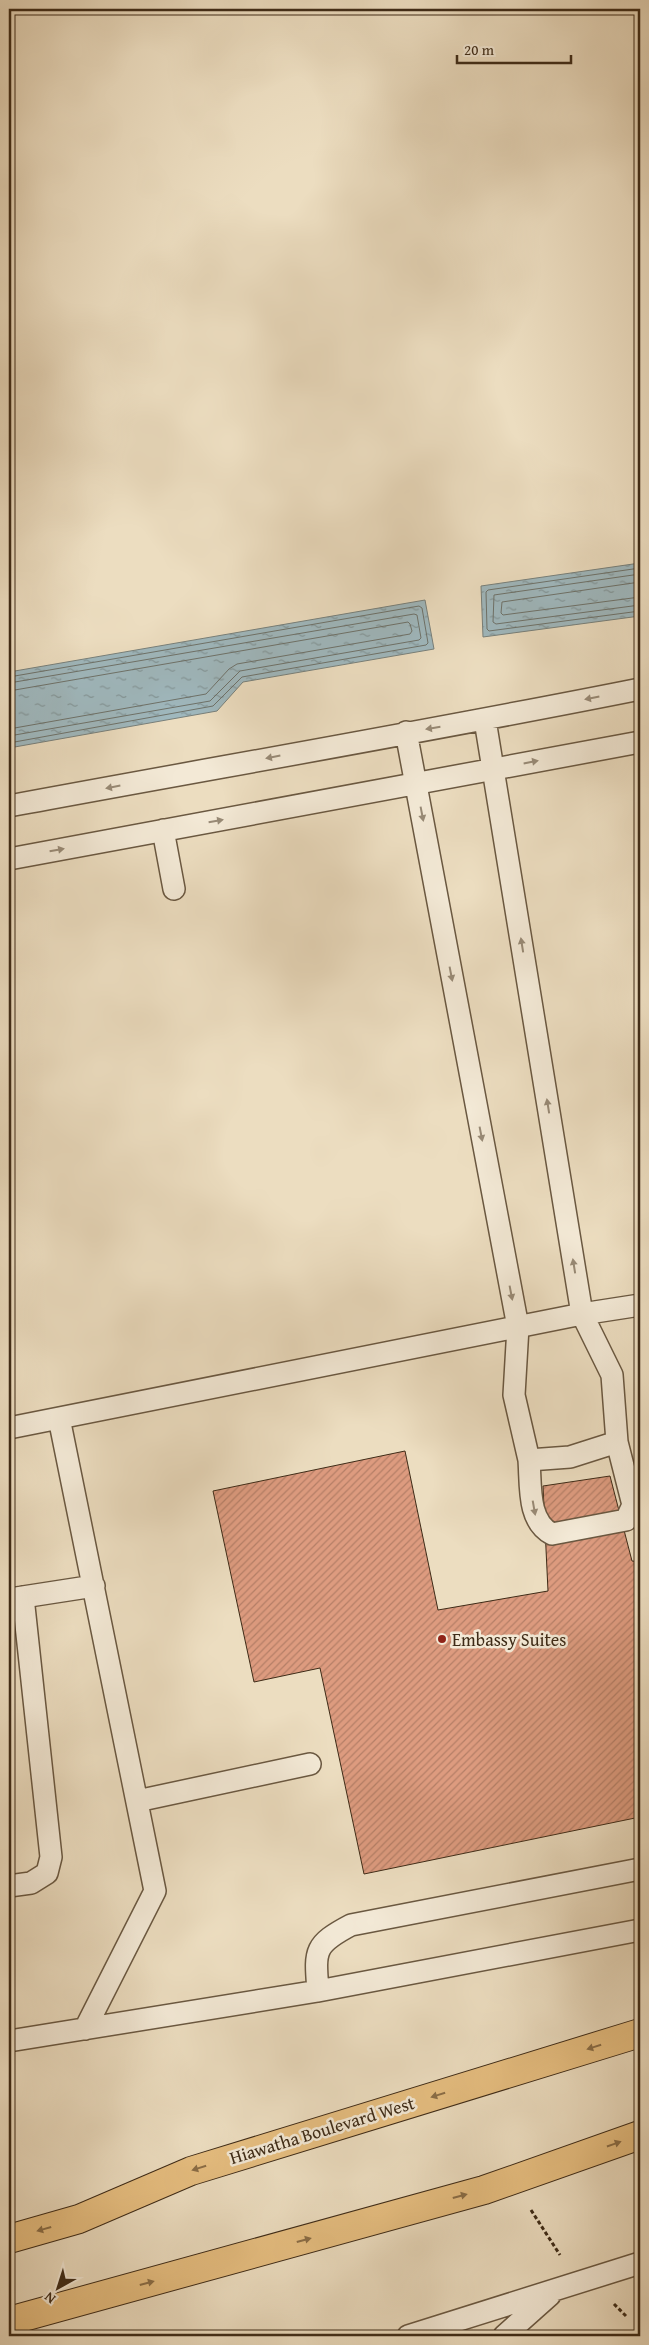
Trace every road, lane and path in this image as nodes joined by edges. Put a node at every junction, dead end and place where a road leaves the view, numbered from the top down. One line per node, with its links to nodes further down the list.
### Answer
1 (640, 689): 2 (lane, one-way to 2)
2 (485, 720): 3 (lane, one-way to 3); 5 (lane)
3 (406, 732): 6 (lane); 7 (lane, one-way to 7)
4 (640, 742): 5 (lane, one-way to 4)
5 (493, 769): 6 (lane); 12 (lane, one-way to 5)
6 (416, 784): 8 (lane, one-way to 6); 13 (lane, one-way to 13)
7 (9, 806)
8 (163, 830): 9 (lane, one-way to 8); 10 (lane)
9 (9, 859)
10 (174, 889)
11 (640, 1305): 12 (lane)
12 (582, 1314): 13 (lane); 16 (lane)
13 (518, 1327): 14 (lane); 17 (lane)
14 (60, 1418): 15 (lane); 18 (lane)
15 (9, 1428)
16 (617, 1442): 17 (lane); 17 (lane, one-way to 16)
17 (529, 1460)
18 (94, 1586): 19 (lane); 21 (lane)
19 (16, 1598): 23 (lane)
20 (310, 1764): 21 (lane)
21 (137, 1801): 26 (lane)
22 (640, 1869): 25 (lane)
23 (9, 1886)
24 (640, 1930): 25 (lane)
25 (318, 1991): 26 (lane)
26 (86, 2029): 28 (lane)
27 (640, 2032): 31 (main road, Hiawatha Boulevard West, one-way to 31)
28 (9, 2041)
29 (640, 2135): 35 (main road, one-way to 29)
30 (531, 2210): 32 (path)
31 (9, 2239)
32 (560, 2255)
33 (640, 2263): 34 (lane)
34 (556, 2290): 36 (lane); 37 (lane)
35 (9, 2321)
36 (408, 2336)
37 (504, 2336)

